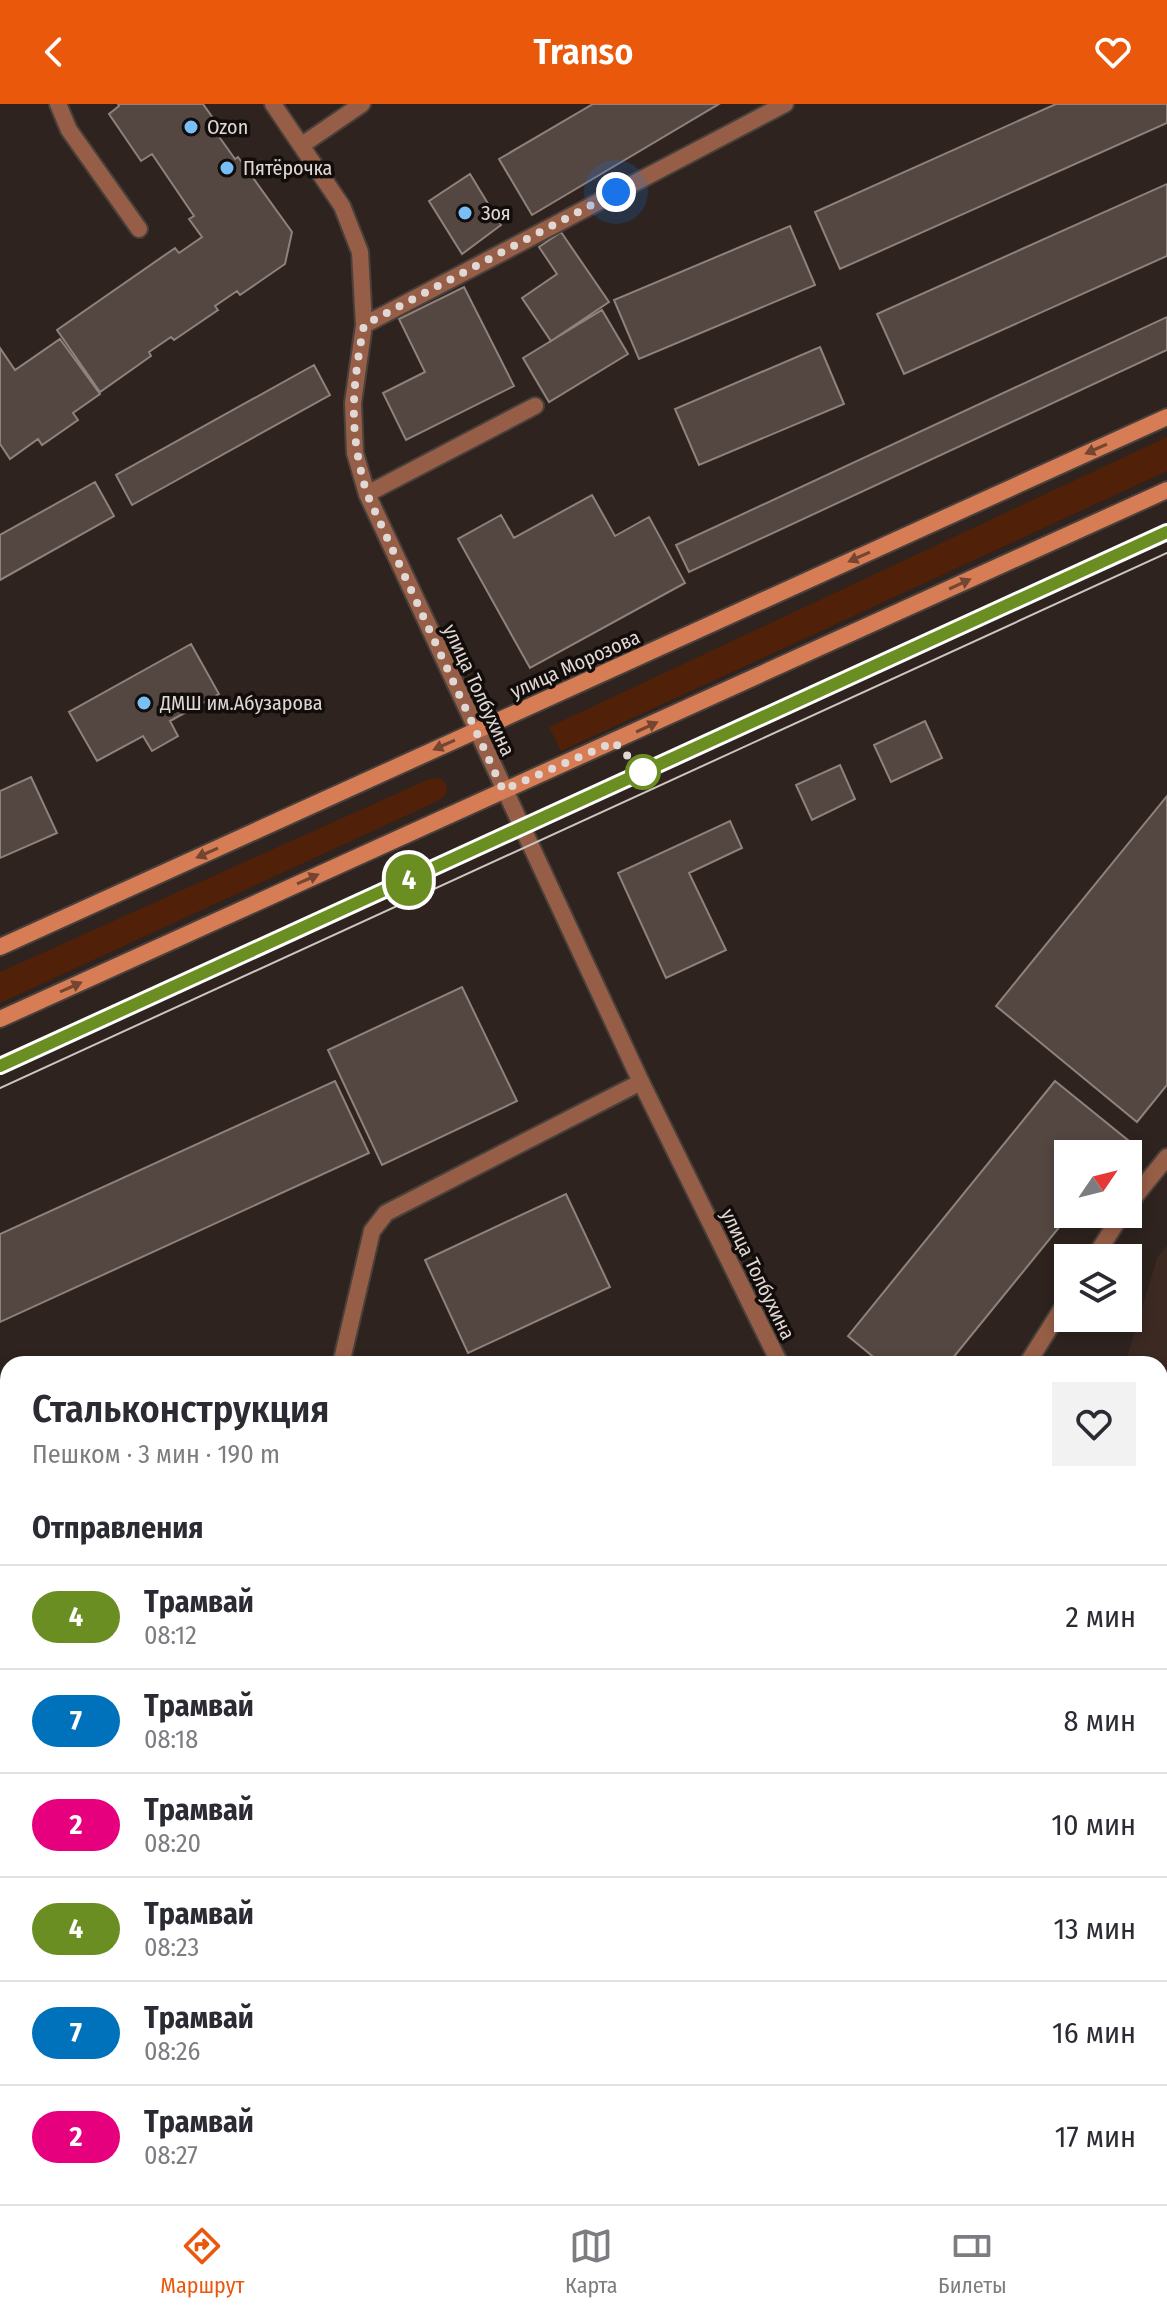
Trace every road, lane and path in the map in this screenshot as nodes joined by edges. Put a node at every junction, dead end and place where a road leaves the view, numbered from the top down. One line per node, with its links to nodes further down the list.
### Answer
1 (58, 104): 6 (street)
2 (273, 104): 5 (street, улица Толбухина)
3 (362, 104): 5 (street)
4 (785, 104): 7 (street)
5 (302, 145): 7 (street, улица Толбухина)
6 (139, 229)
7 (364, 325): 11 (street, улица Толбухина)
8 (535, 406): 11 (street)
9 (1167, 417): 12 (main road, улица Морозова, one-way to 12)
10 (1167, 490): 13 (main road, one-way to 10)
11 (367, 494): 12 (street, улица Толбухина)
12 (476, 731): 13 (street, улица Толбухина); 14 (main road, улица Морозова, one-way to 14)
13 (503, 790): 15 (main road, one-way to 13); 16 (street, улица Толбухина)
14 (0, 947)
15 (0, 1019)
16 (641, 1082): 20 (street); 21 (street, улица Толбухина)
17 (1167, 1157): 18 (street)
18 (1142, 1188)
19 (1054, 1321): 22 (street)
20 (343, 1356)
21 (776, 1356)
22 (1032, 1356)

